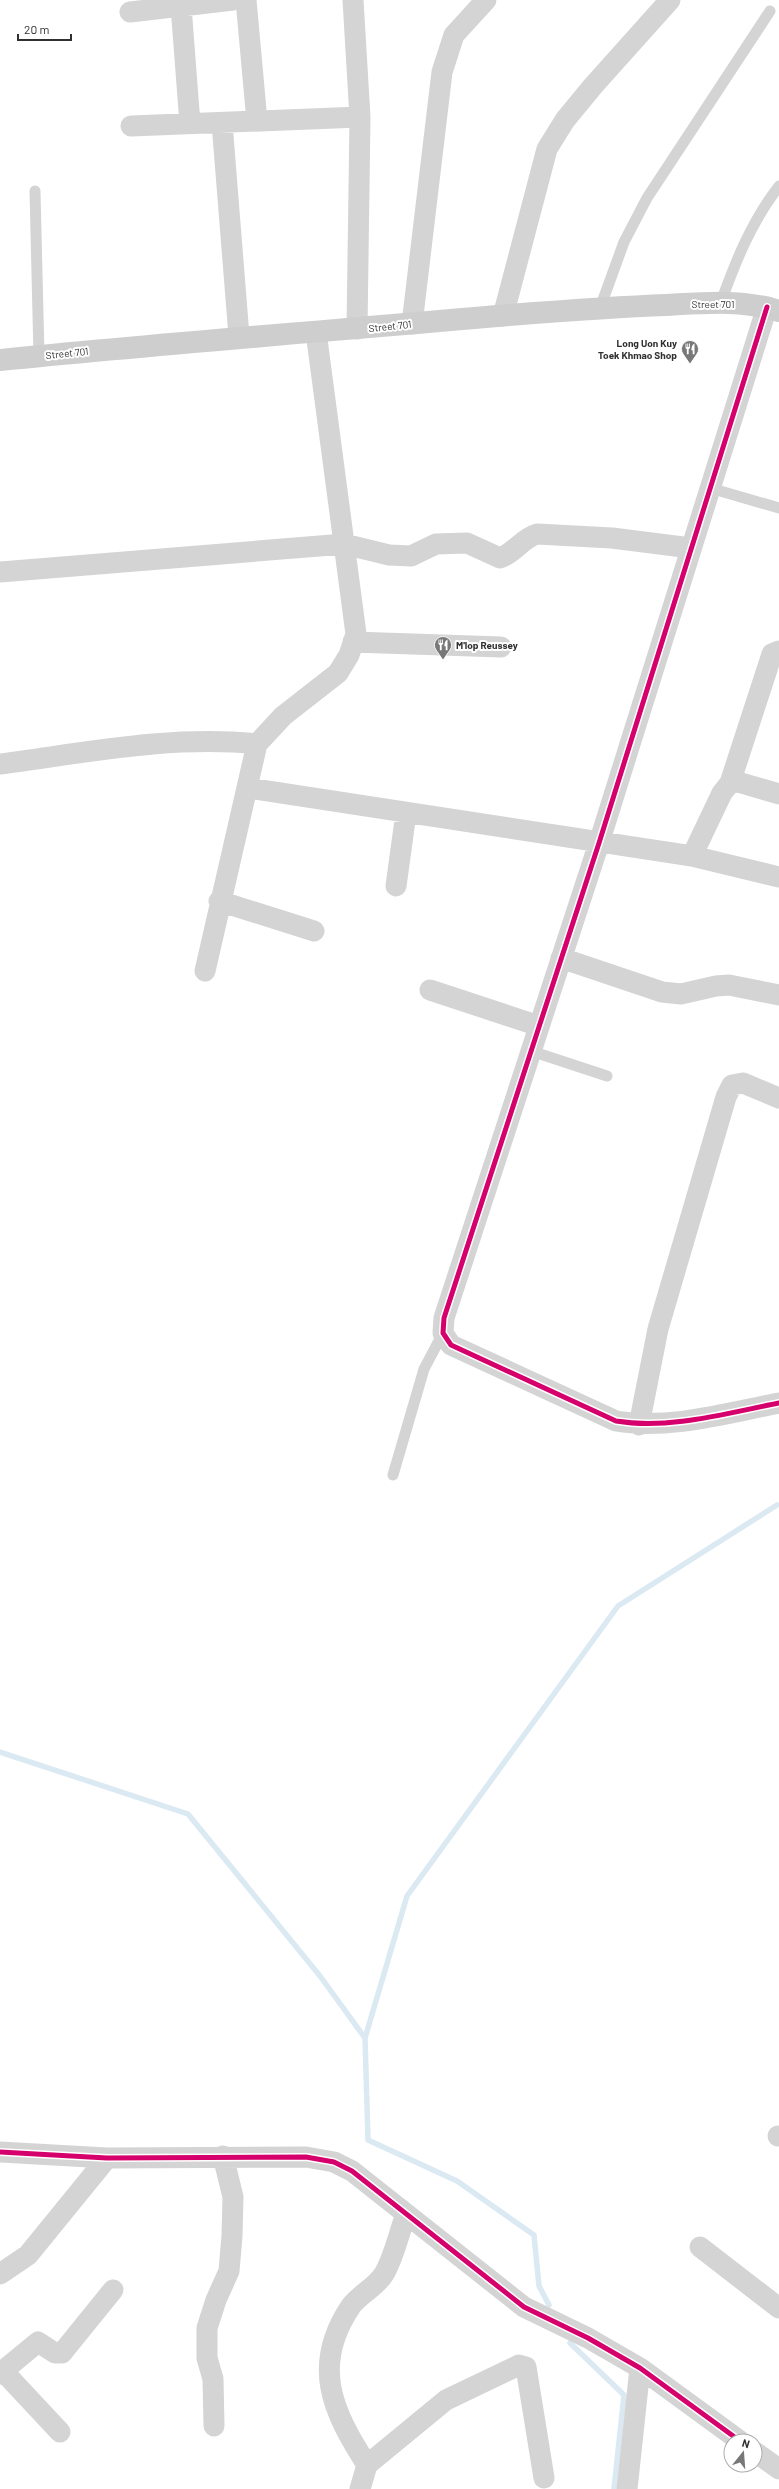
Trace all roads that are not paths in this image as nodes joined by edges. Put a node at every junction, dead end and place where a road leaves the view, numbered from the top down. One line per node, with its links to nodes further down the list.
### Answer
1 (233, 0): 6 (street)
2 (246, 0): 10 (street)
3 (353, 0): 9 (street)
4 (486, 0): 20 (street)
5 (670, 0): 19 (street)
6 (181, 6): 8 (street); 12 (street)
7 (770, 11): 17 (lane)
8 (130, 12)
9 (360, 117): 10 (street); 21 (street)
10 (257, 121): 11 (street)
11 (222, 123): 12 (street); 23 (street)
12 (190, 124): 13 (street)
13 (131, 126)
14 (779, 186): 16 (lane)
15 (36, 191): 24 (lane)
16 (721, 302): 17 (main road, Street 701); 18 (main road, Street 701)
17 (600, 308): 19 (main road, Street 701)
18 (773, 309): 26 (street)
19 (503, 316): 20 (main road, Street 701)
20 (412, 324): 21 (main road, Street 701)
21 (357, 329): 22 (main road, Street 701)
22 (316, 332): 23 (main road, Street 701); 28 (street)
23 (239, 336): 24 (main road, Street 701)
24 (39, 356): 25 (main road, Street 701)
25 (0, 360)
26 (710, 488): 27 (lane); 29 (street)
27 (779, 508)
28 (344, 544): 29 (street); 30 (street); 31 (street)
29 (691, 548): 40 (street)
30 (0, 572)
31 (354, 642): 32 (street); 34 (street)
32 (501, 647)
33 (779, 651): 36 (street)
34 (257, 744): 35 (street); 37 (street)
35 (0, 764)
36 (730, 783): 38 (street); 41 (street)
37 (248, 788): 39 (street); 44 (street)
38 (779, 794)
39 (406, 813): 40 (street); 43 (street)
40 (599, 843): 41 (street); 46 (street)
41 (692, 856): 42 (street)
42 (779, 877)
43 (396, 886)
44 (219, 901): 45 (street); 47 (street)
45 (314, 931)
46 (561, 958): 49 (street); 50 (street)
47 (205, 971)
48 (430, 990): 50 (street)
49 (779, 995)
50 (539, 1026): 51 (street)
51 (531, 1051): 52 (lane); 54 (street)
52 (608, 1076)
53 (779, 1098): 56 (street)
54 (443, 1333): 56 (street); 57 (lane)
55 (779, 1403): 56 (street)
56 (639, 1425)
57 (393, 1475)
58 (0, 2152): 60 (street)
59 (223, 2156): 60 (street); 61 (street); 68 (street)
60 (107, 2158): 63 (street)
61 (406, 2214): 66 (street); 72 (street)
62 (700, 2247): 65 (street)
63 (0, 2274)
64 (113, 2290): 67 (street)
65 (779, 2308)
66 (640, 2368): 70 (street); 76 (street)
67 (2, 2373): 69 (street)
68 (214, 2426)
69 (60, 2432)
70 (729, 2433)
71 (763, 2458): 73 (street)
72 (367, 2465): 74 (street); 75 (street)
73 (779, 2469)
74 (544, 2478)
75 (360, 2489)
76 (627, 2489)

